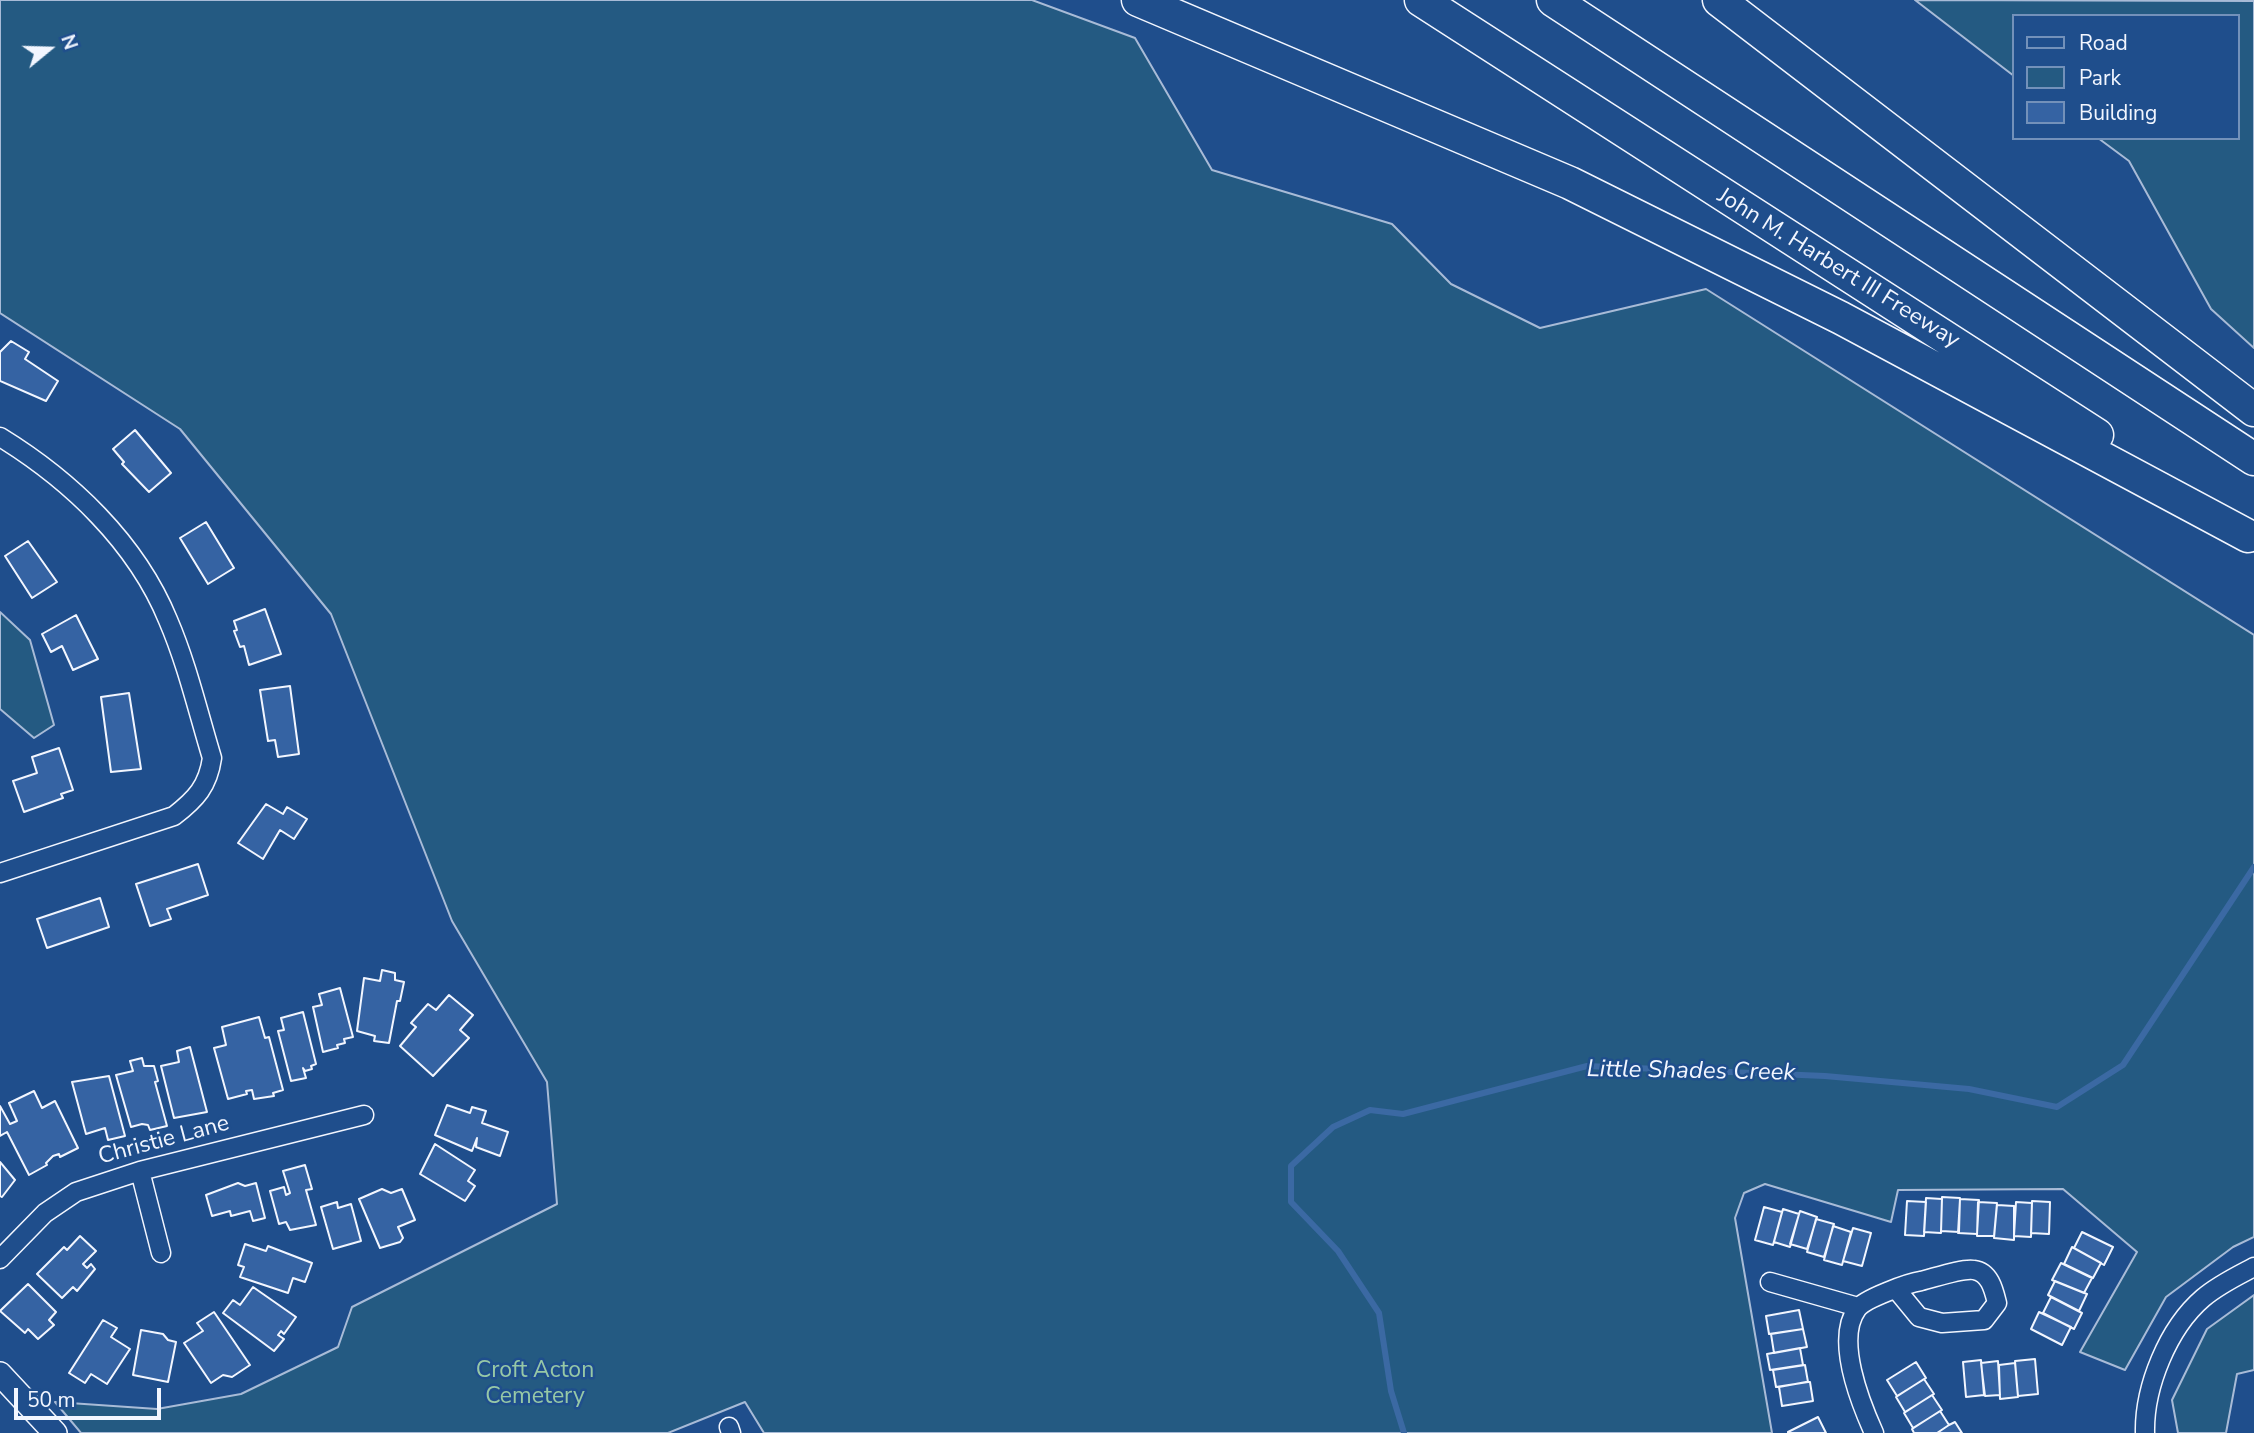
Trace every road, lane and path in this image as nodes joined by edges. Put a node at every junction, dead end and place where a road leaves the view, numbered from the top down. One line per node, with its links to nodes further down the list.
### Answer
1 (1138, 0): 10 (highway)
2 (1421, 0): 10 (highway, John M. Harbert III Freeway)
3 (1553, 0): 9 (highway)
4 (1719, 0): 6 (highway)
5 (1733, 0): 6 (highway)
6 (1841, 94): 7 (highway)
7 (2254, 410)
8 (0, 437): 11 (street)
9 (2254, 459)
10 (2251, 538)
11 (0, 873)
12 (364, 1115): 13 (street, Christie Lane)
13 (140, 1171): 14 (street); 15 (street, Christie Lane)
14 (161, 1253)
15 (0, 1259)
16 (2254, 1267): 23 (street)
17 (1770, 1282): 19 (street)
18 (1896, 1289): 18 (street); 19 (street)
19 (1858, 1307): 22 (street)
20 (0, 1374): 21 (street)
21 (55, 1433)
22 (1874, 1433)
23 (2145, 1433)

